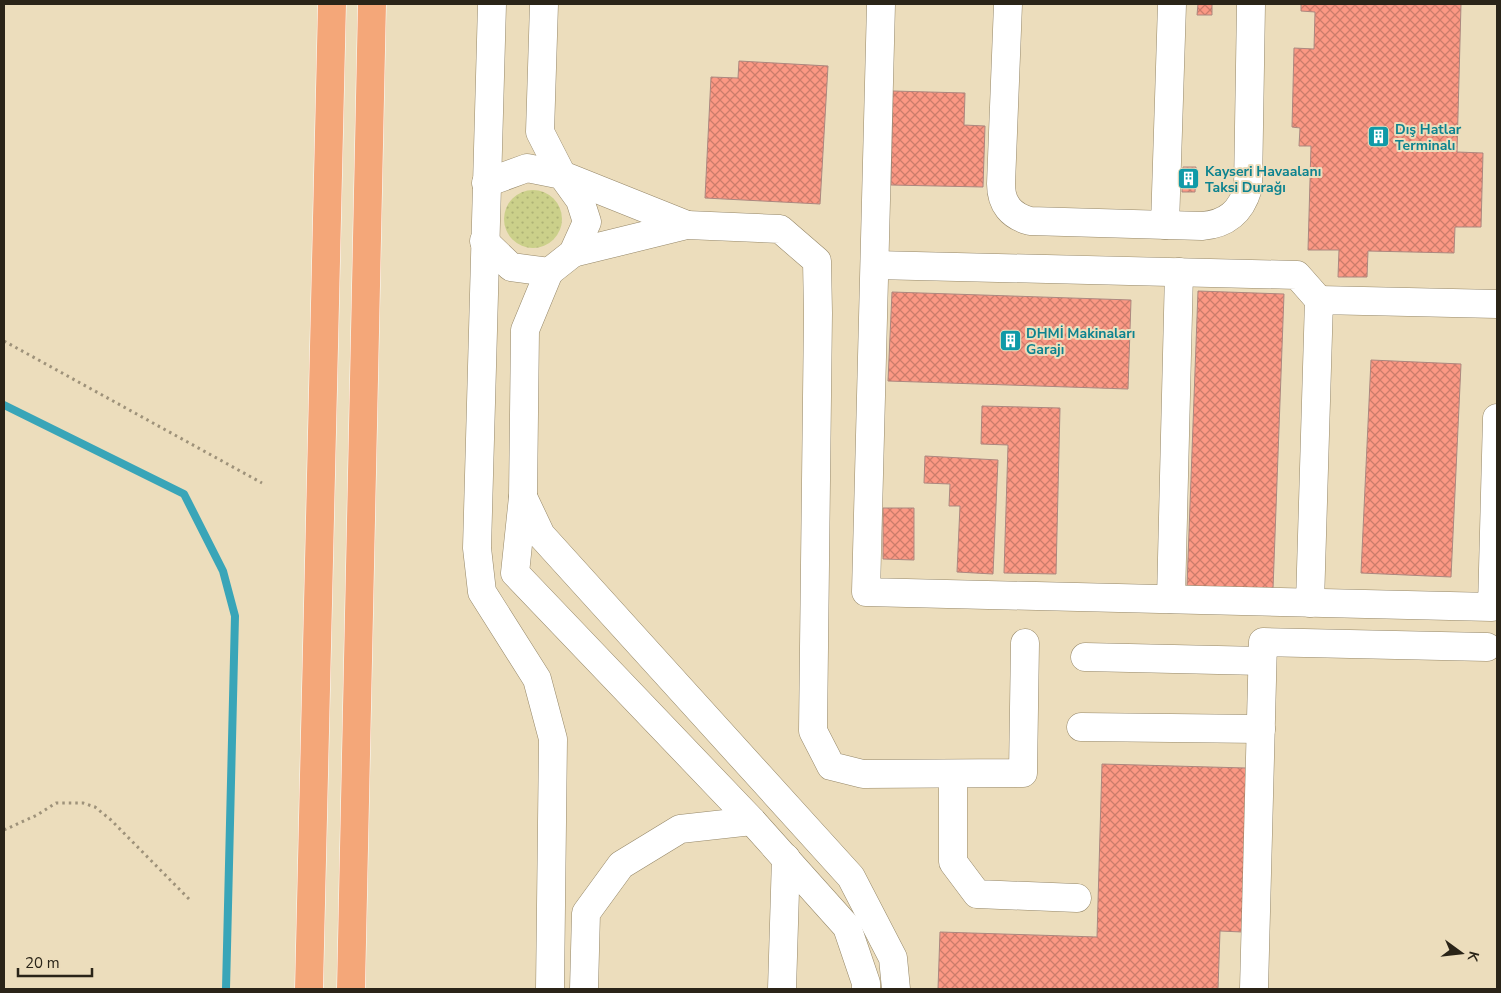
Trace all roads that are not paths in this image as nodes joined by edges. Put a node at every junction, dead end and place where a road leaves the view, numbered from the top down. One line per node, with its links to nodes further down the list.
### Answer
1 (332, 4): 35 (main road)
2 (372, 4): 36 (main road)
3 (492, 4): 10 (lane)
4 (544, 4): 9 (lane)
5 (881, 4): 15 (lane)
6 (1008, 4): 12 (lane)
7 (1172, 4): 12 (lane)
8 (1251, 4): 12 (lane)
9 (562, 175): 10 (lane); 11 (lane); 14 (lane)
10 (486, 182): 13 (lane)
11 (687, 225): 14 (lane); 30 (lane)
12 (1165, 225)
13 (484, 241): 16 (lane); 34 (lane)
14 (572, 253): 16 (lane)
15 (875, 265): 17 (lane); 22 (lane)
16 (549, 272): 21 (lane)
17 (1179, 272): 18 (lane); 22 (lane)
18 (1318, 300): 19 (lane); 23 (lane)
19 (1497, 304)
20 (1497, 418): 23 (lane)
21 (523, 497): 31 (lane); 40 (lane)
22 (1171, 599): 23 (lane)
23 (1310, 603)
24 (1025, 643): 30 (lane)
25 (1487, 647): 27 (lane)
26 (1085, 657): 27 (lane)
27 (1262, 661): 29 (lane)
28 (1081, 727): 29 (lane)
29 (1261, 729): 41 (lane)
30 (953, 774): 33 (lane)
31 (752, 821): 32 (lane); 37 (lane)
32 (786, 858): 38 (lane); 39 (lane)
33 (1076, 898)
34 (551, 986)
35 (309, 989)
36 (351, 989)
37 (584, 989)
38 (782, 989)
39 (866, 989)
40 (896, 989)
41 (1254, 989)

